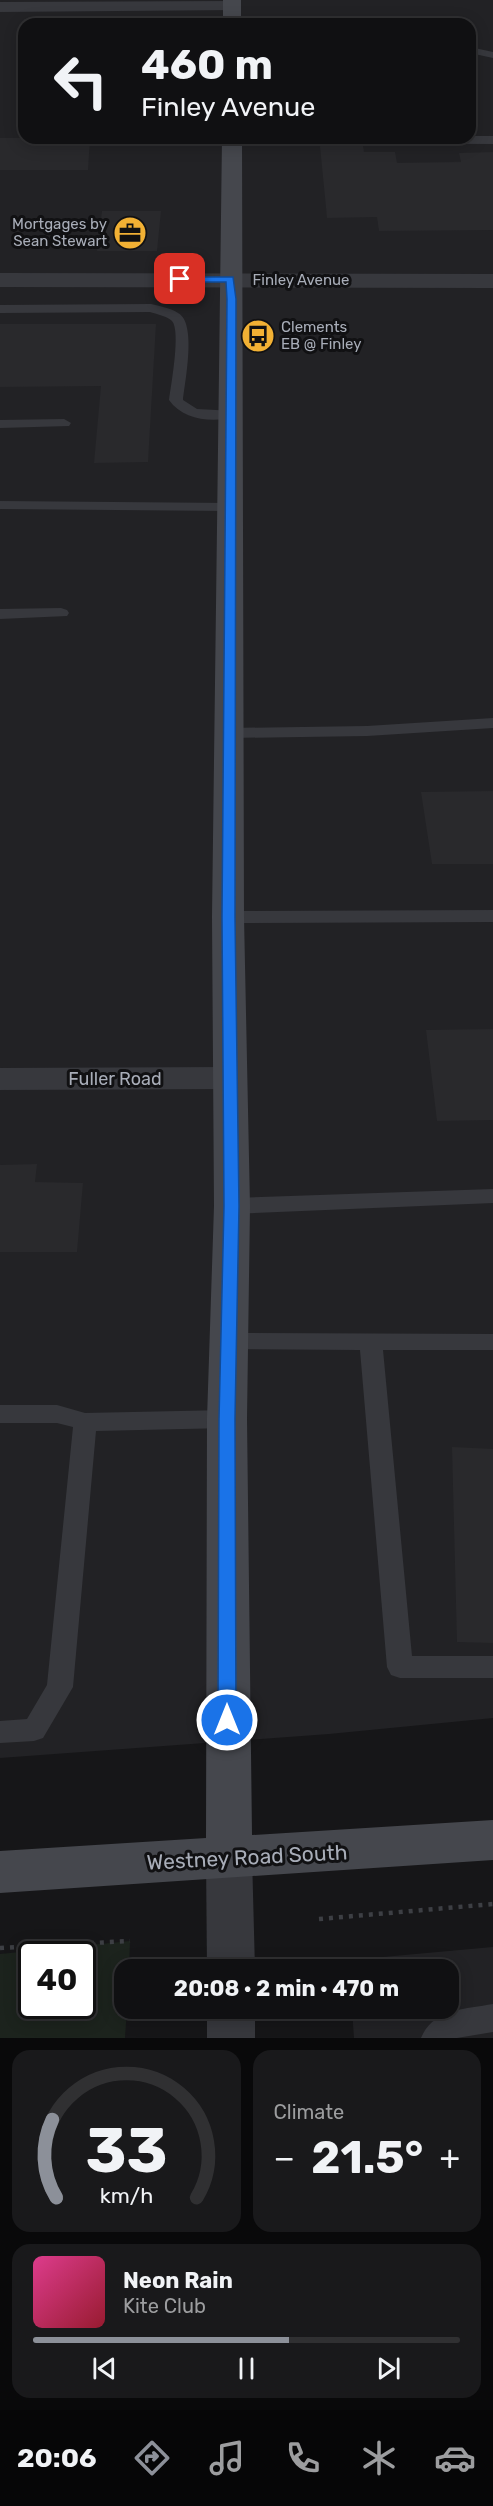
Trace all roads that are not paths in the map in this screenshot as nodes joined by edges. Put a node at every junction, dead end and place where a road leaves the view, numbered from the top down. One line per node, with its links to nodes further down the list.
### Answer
1 (0, 7): 2 (street)
2 (232, 10)
3 (476, 51): 4 (lane)
4 (493, 55)
5 (476, 140): 6 (lane)
6 (493, 140)
7 (232, 144): 8 (street)
8 (230, 279): 9 (street, Finley Avenue); 10 (street, Finley Avenue); 12 (street)
9 (0, 280)
10 (493, 281)
11 (0, 309): 12 (lane)
12 (230, 414): 16 (street)
13 (64, 423): 14 (lane)
14 (0, 424)
15 (0, 505): 16 (lane)
16 (229, 507): 20 (street)
17 (61, 613): 18 (lane)
18 (0, 614)
19 (493, 723): 20 (lane)
20 (230, 733): 22 (street)
21 (493, 916): 22 (lane)
22 (228, 917): 23 (street)
23 (229, 1078): 24 (street, Fuller Road); 26 (street)
24 (0, 1079)
25 (493, 1196): 26 (lane)
26 (232, 1206): 27 (street)
27 (228, 1341): 29 (lane); 31 (street)
28 (493, 1342): 29 (lane)
29 (371, 1343): 33 (lane)
30 (0, 1414): 32 (lane)
31 (227, 1419): 32 (lane); 36 (street)
32 (85, 1422): 34 (lane)
33 (493, 1667)
34 (0, 1732)
35 (493, 1840): 36 (street, Westney Road South)
36 (230, 1856): 37 (street, Westney Road South); 38 (street)
37 (0, 1872)
38 (231, 1959)
39 (493, 2018): 42 (lane)
40 (231, 2019): 41 (street)
41 (231, 2038)
42 (435, 2038)

